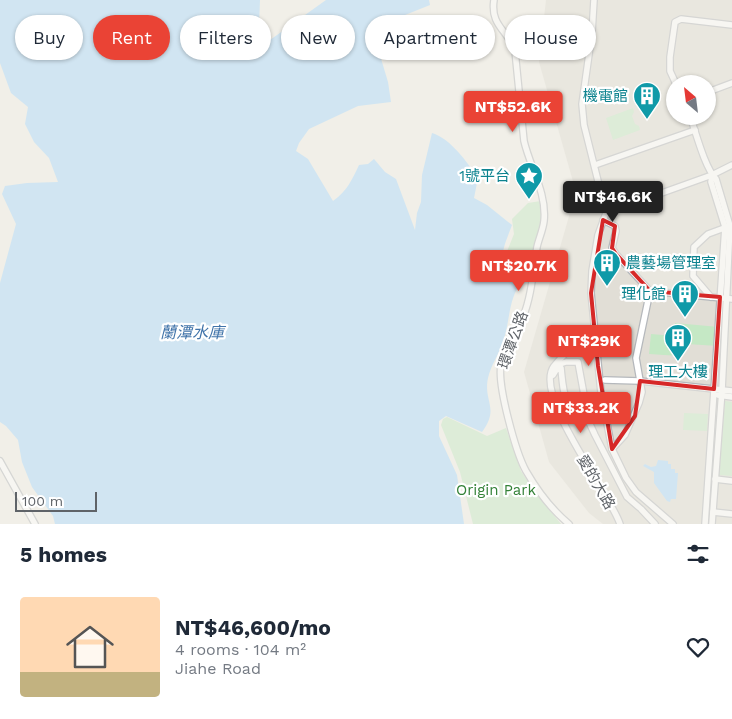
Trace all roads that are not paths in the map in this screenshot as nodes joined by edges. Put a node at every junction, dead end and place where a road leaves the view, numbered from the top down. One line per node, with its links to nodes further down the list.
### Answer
1 (494, 0): 35 (street, 環潭公路)
2 (594, 0): 9 (street)
3 (732, 25): 4 (street)
4 (672, 75)
5 (732, 83): 6 (street)
6 (716, 89)
7 (693, 125): 8 (street)
8 (695, 130): 9 (street); 11 (street)
9 (595, 165): 12 (street)
10 (732, 165): 11 (street)
11 (712, 175): 12 (street); 14 (street)
12 (606, 214): 13 (street)
13 (603, 220): 15 (street); 18 (street)
14 (729, 226): 16 (street); 17 (street)
15 (650, 291): 16 (street); 22 (street)
16 (711, 297): 17 (street)
17 (726, 298): 24 (street); 25 (street)
18 (594, 339): 19 (street); 28 (street)
19 (553, 367): 20 (street, 愛的大路); 27 (street)
20 (551, 378): 27 (street); 36 (street, 愛的大路)
21 (605, 380): 22 (street)
22 (640, 381): 24 (street); 28 (street)
23 (732, 391): 25 (street)
24 (714, 392): 25 (street); 39 (street)
25 (722, 393): 26 (street); 30 (street)
26 (732, 397)
27 (589, 422): 37 (street)
28 (612, 449): 38 (street)
29 (0, 461): 34 (street)
30 (715, 479): 31 (street); 32 (street)
31 (732, 481)
32 (713, 512): 33 (street); 40 (street)
33 (732, 514)
34 (34, 524)
35 (569, 524)
36 (620, 524)
37 (655, 524)
38 (673, 524)
39 (705, 524)
40 (712, 524)

